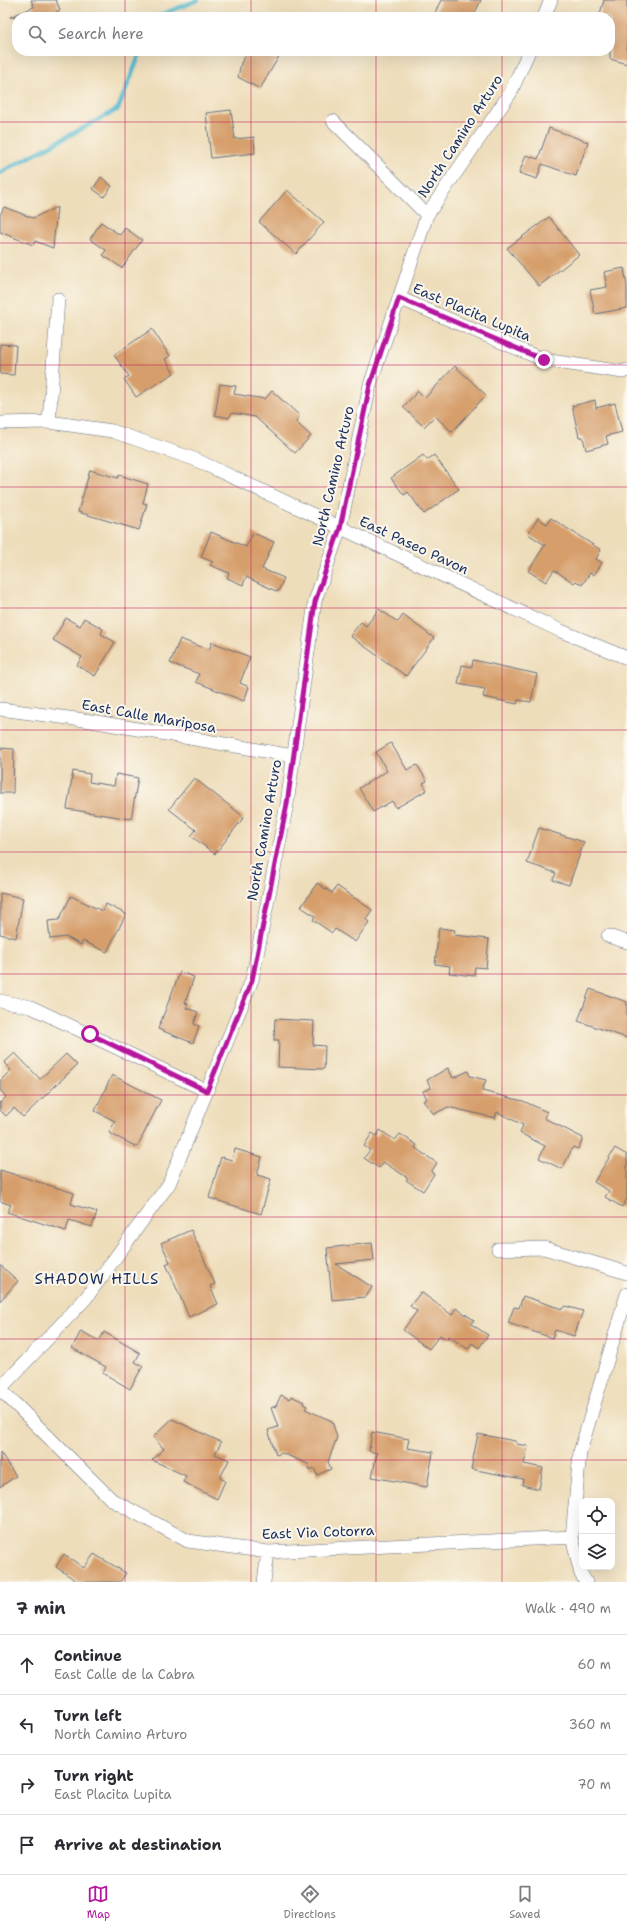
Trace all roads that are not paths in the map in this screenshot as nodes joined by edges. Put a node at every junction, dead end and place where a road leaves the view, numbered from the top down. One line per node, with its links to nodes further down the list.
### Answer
1 (551, 0): 2 (street)
2 (546, 12)
3 (527, 56): 5 (street, North Camino Arturo)
4 (333, 120): 5 (street, North Camino Arturo)
5 (427, 215): 6 (street, North Camino Arturo)
6 (399, 298): 8 (street, East Placita Lupita); 11 (street, North Camino Arturo)
7 (58, 299): 9 (street)
8 (627, 370)
9 (49, 422): 10 (street, East Paseo Pavon); 11 (street, East Paseo Pavon)
10 (0, 423)
11 (340, 528): 12 (street, East Paseo Pavon); 14 (street, North Camino Arturo)
12 (627, 658)
13 (0, 709): 14 (street, East Calle Mariposa)
14 (293, 756): 18 (street, North Camino Arturo)
15 (608, 936): 16 (street)
16 (627, 942)
17 (0, 1001): 18 (street)
18 (207, 1091): 22 (street, North Camino Arturo)
19 (498, 1249): 20 (street)
20 (627, 1273)
21 (627, 1294): 23 (street)
22 (0, 1389): 24 (street, East Via Cotorra)
23 (572, 1537): 24 (street, East Via Cotorra); 26 (street)
24 (268, 1552): 25 (street)
25 (264, 1582)
26 (586, 1582)

